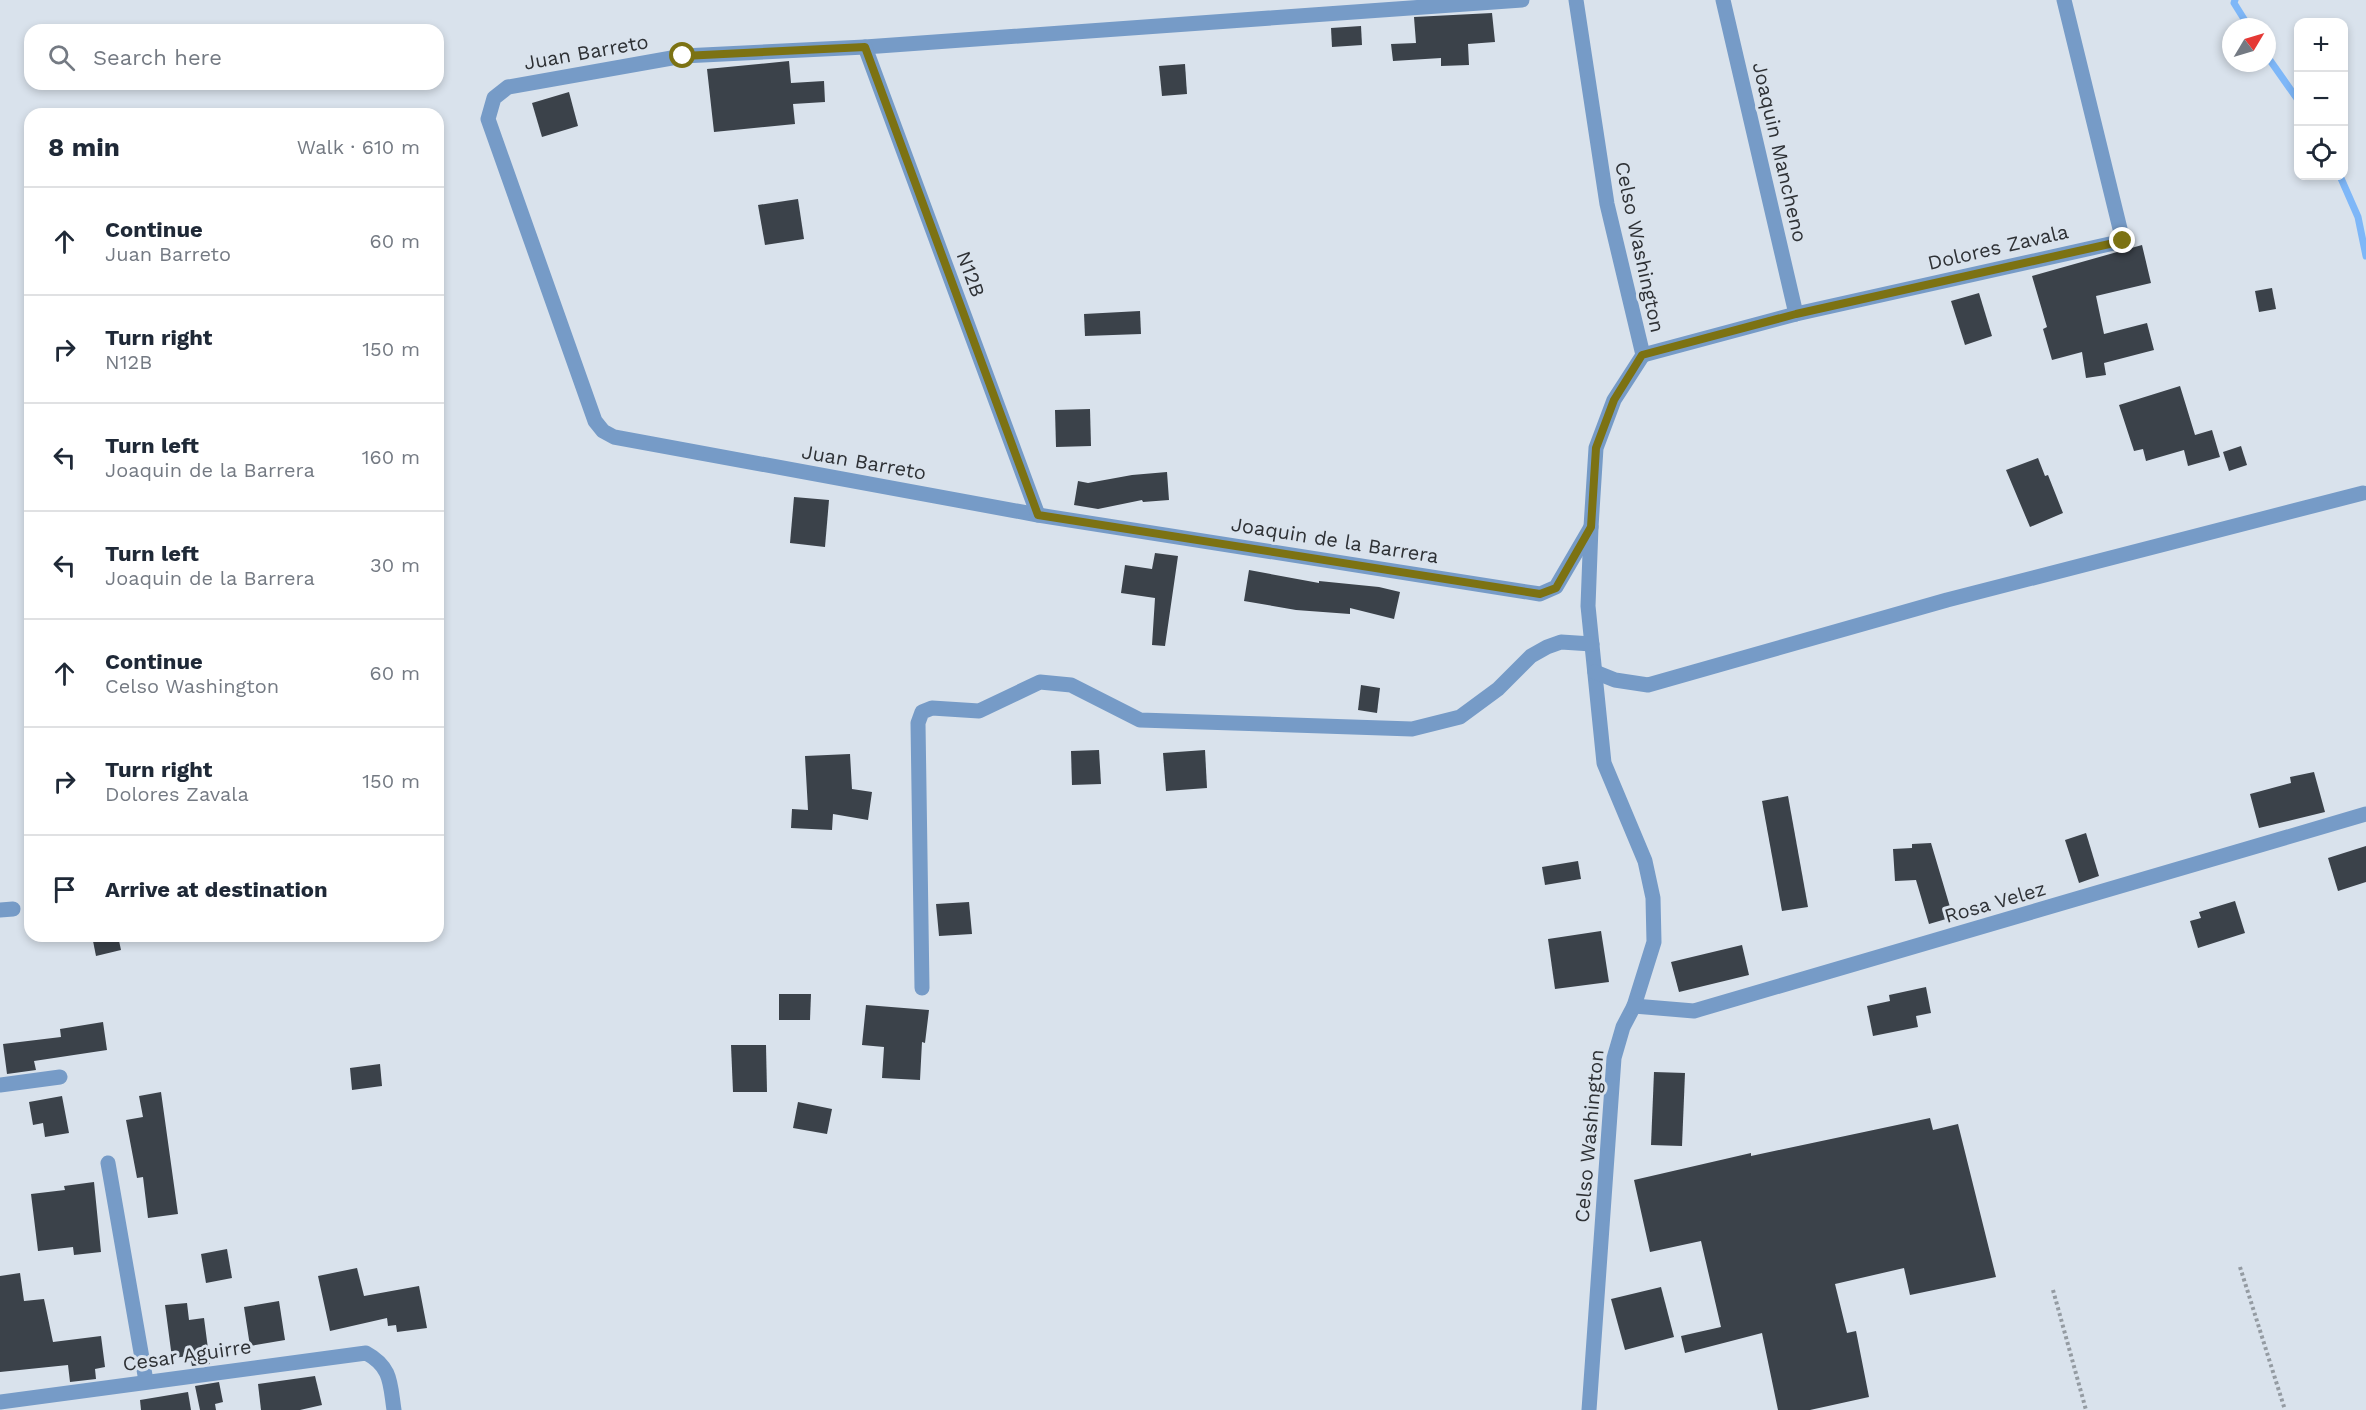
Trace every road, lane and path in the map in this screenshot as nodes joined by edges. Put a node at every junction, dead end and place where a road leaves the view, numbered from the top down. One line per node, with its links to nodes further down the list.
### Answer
1 (1522, 0): 5 (street, Juan Barreto)
2 (1576, 0): 7 (street, Celso Washington)
3 (1723, 0): 6 (street, Joaquin Mancheno)
4 (2064, 0): 6 (street, Dolores Zavala)
5 (865, 47): 9 (street, N12B); 9 (street, Juan Barreto)
6 (1796, 314): 7 (street, Dolores Zavala)
7 (1642, 355): 10 (street, Celso Washington)
8 (2363, 493): 12 (street)
9 (1038, 515): 10 (street, Joaquin de la Barrera)
10 (1591, 527): 11 (street, Celso Washington)
11 (1592, 644): 12 (street, Celso Washington); 14 (street)
12 (1595, 672): 15 (street, Celso Washington)
13 (2366, 814): 15 (street, Rosa Velez)
14 (922, 988)
15 (1634, 1005): 24 (street, Celso Washington)
16 (60, 1077): 17 (street)
17 (0, 1085)
18 (108, 1162): 21 (street)
19 (2240, 1268): 26 (path)
20 (2053, 1290): 25 (path)
21 (146, 1381): 22 (street, Cesar Aguirre); 23 (street, Cesar Aguirre)
22 (0, 1402)
23 (394, 1410)
24 (1588, 1410)
25 (2086, 1410)
26 (2284, 1410)

